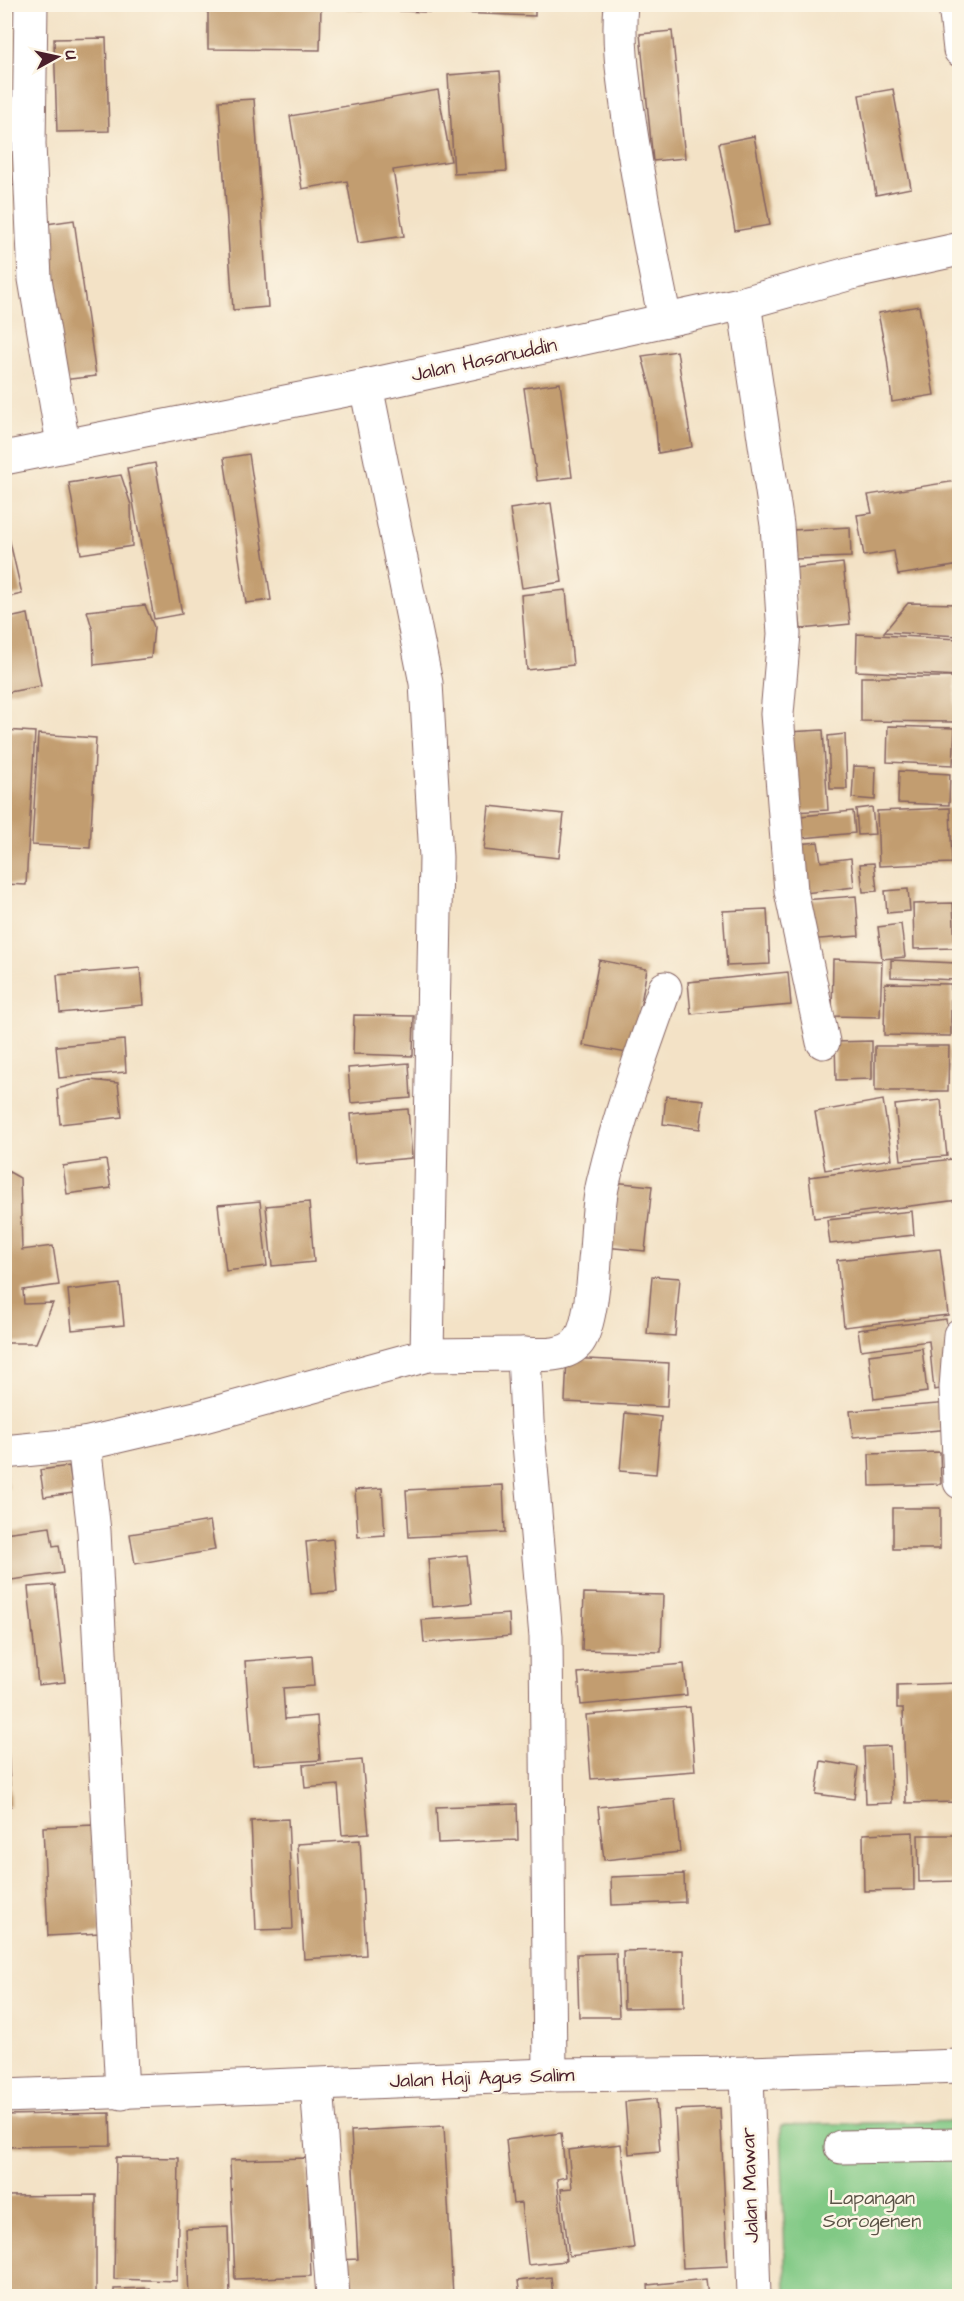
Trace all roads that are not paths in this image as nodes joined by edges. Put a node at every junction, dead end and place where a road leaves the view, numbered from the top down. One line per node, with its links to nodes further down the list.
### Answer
1 (31, 4): 9 (street)
2 (621, 4): 7 (street)
3 (955, 4): 4 (street)
4 (960, 50)
5 (960, 249): 6 (street, Jalan Hasanuddin)
6 (744, 303): 7 (street, Jalan Hasanuddin); 12 (street)
7 (665, 320): 8 (street, Jalan Hasanuddin)
8 (366, 386): 9 (street, Jalan Hasanuddin); 14 (street)
9 (63, 444): 10 (street, Jalan Hasanuddin)
10 (4, 458)
11 (665, 988): 15 (street)
12 (822, 1042)
13 (960, 1335): 18 (street)
14 (428, 1354): 15 (street); 16 (street)
15 (524, 1354): 21 (street)
16 (84, 1444): 17 (street); 23 (street)
17 (4, 1452)
18 (960, 1482)
19 (960, 2066): 20 (street, Jalan Haji Agus Salim)
20 (747, 2073): 21 (street, Jalan Haji Agus Salim); 28 (street, Jalan Mawar)
21 (550, 2075): 22 (street, Jalan Haji Agus Salim)
22 (316, 2085): 23 (street, Jalan Haji Agus Salim); 27 (street)
23 (122, 2093): 24 (street, Jalan Haji Agus Salim)
24 (4, 2096)
25 (960, 2145): 26 (street)
26 (841, 2147)
27 (333, 2296)
28 (754, 2296)

